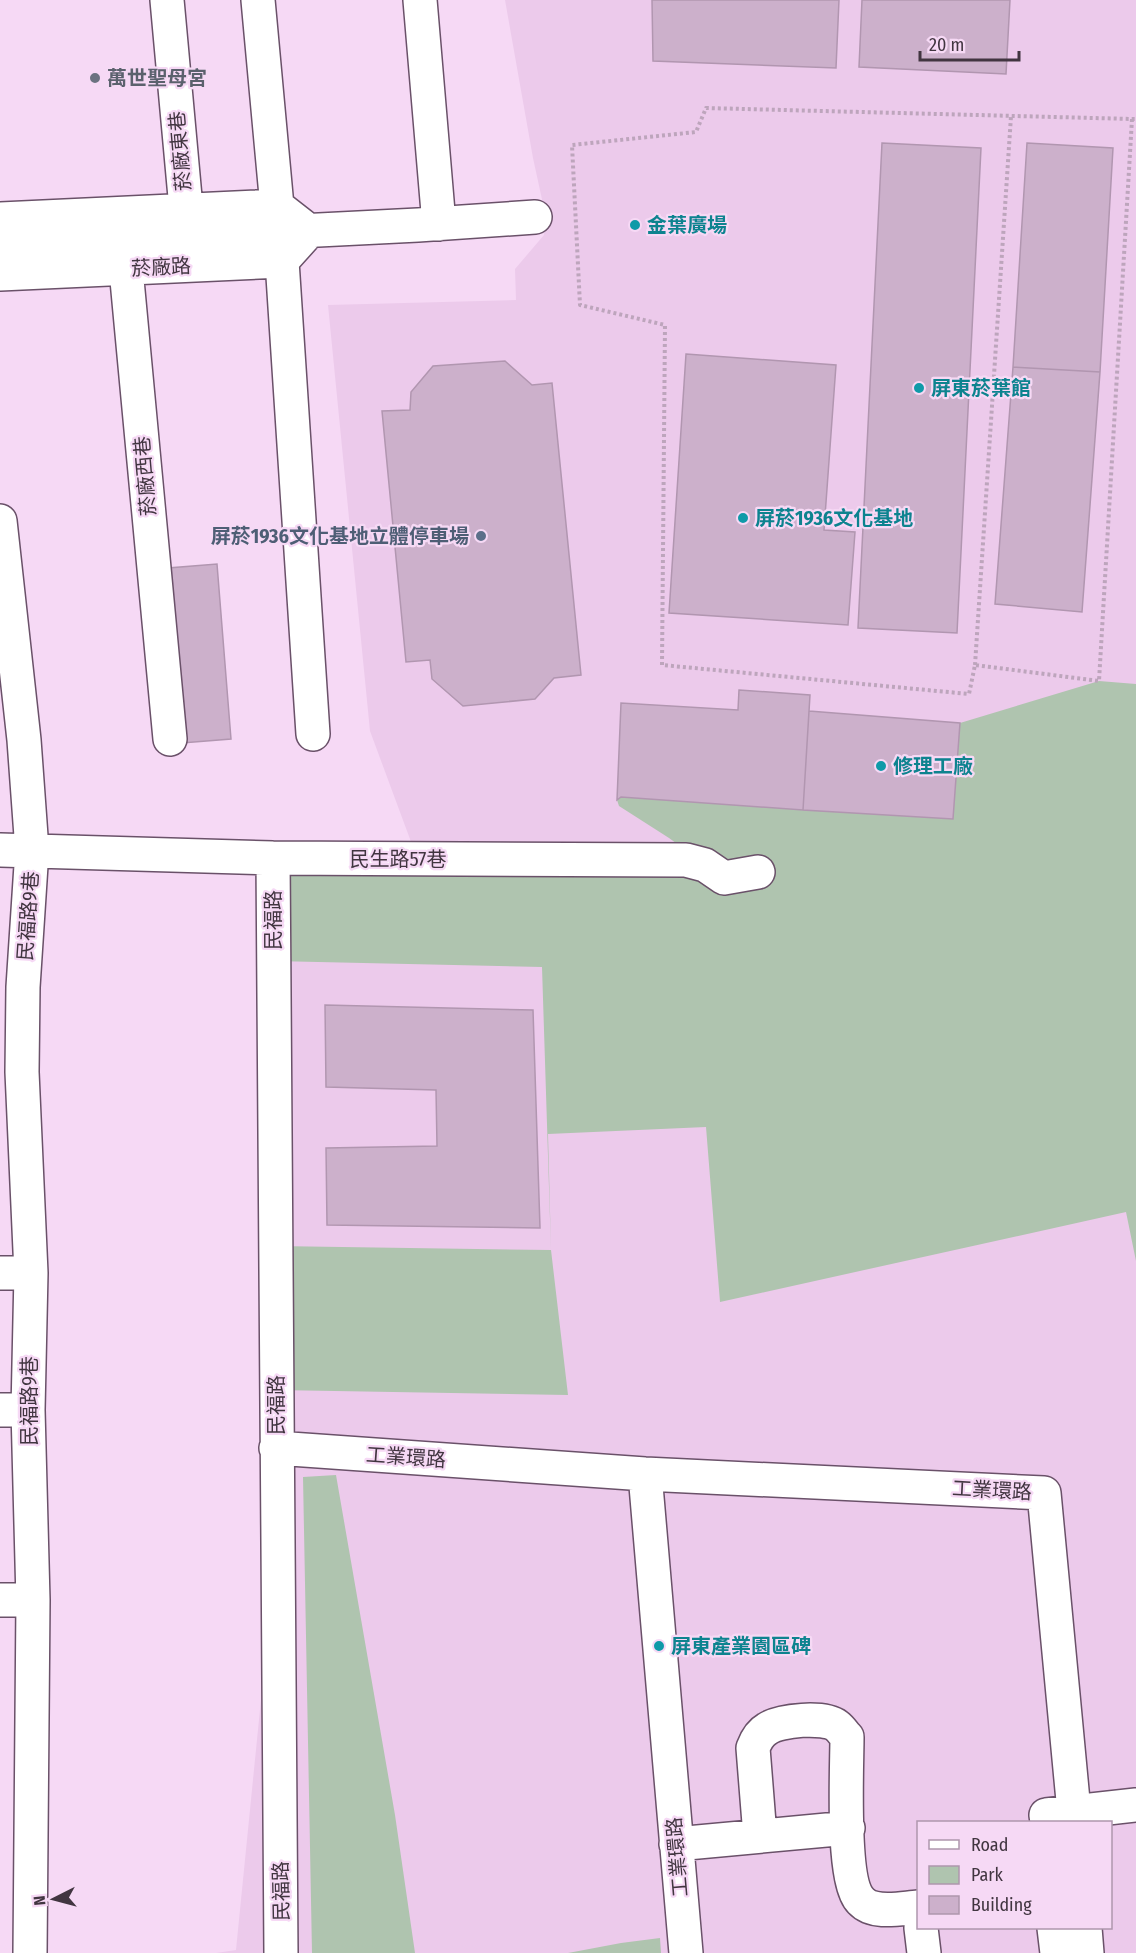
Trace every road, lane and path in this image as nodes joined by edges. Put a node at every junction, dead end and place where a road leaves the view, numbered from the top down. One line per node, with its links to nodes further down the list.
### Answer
1 (167, 0): 10 (street, 菸廠東巷)
2 (258, 0): 9 (street)
3 (420, 0): 8 (street)
4 (1011, 116): 5 (path); 15 (path); 15 (path)
5 (1134, 119): 15 (path)
6 (536, 217): 8 (street, 菸廠路)
7 (0, 219): 11 (street, 菸廠路)
8 (439, 224): 9 (street, 菸廠路)
9 (287, 233): 10 (street, 菸廠路); 16 (street)
10 (188, 237): 11 (street, 菸廠路)
11 (123, 240): 12 (street, 菸廠路); 13 (street, 菸廠路); 17 (street, 菸廠西巷)
12 (0, 246)
13 (0, 274)
14 (0, 521): 19 (street)
15 (975, 665)
16 (313, 734)
17 (170, 738)
18 (0, 850): 19 (street, 民生路57巷)
19 (32, 850): 20 (street, 民生路57巷); 22 (street, 民福路9巷)
20 (273, 858): 21 (street, 民生路57巷); 25 (street, 民福路)
21 (758, 872)
22 (11, 1072): 23 (street, 民福路9巷)
23 (15, 1273): 24 (street, 民福路9巷)
24 (14, 1410): 28 (street, 民福路9巷)
25 (276, 1448): 26 (street, 工業環路); 39 (street, 民福路)
26 (645, 1474): 30 (street, 工業環路); 33 (street, 工業環路)
27 (0, 1600): 28 (street)
28 (33, 1600): 38 (street, 民福路9巷)
29 (1136, 1805): 30 (street)
30 (1065, 1819)
31 (848, 1828): 32 (street); 32 (street); 34 (street)
32 (760, 1836): 33 (street)
33 (676, 1845): 40 (street, 工業環路)
34 (917, 1906)
35 (921, 1929): 41 (street)
36 (1054, 1929): 42 (street)
37 (1085, 1929): 43 (street)
38 (30, 1953)
39 (281, 1953)
40 (686, 1953)
41 (924, 1953)
42 (1057, 1953)
43 (1087, 1953)

